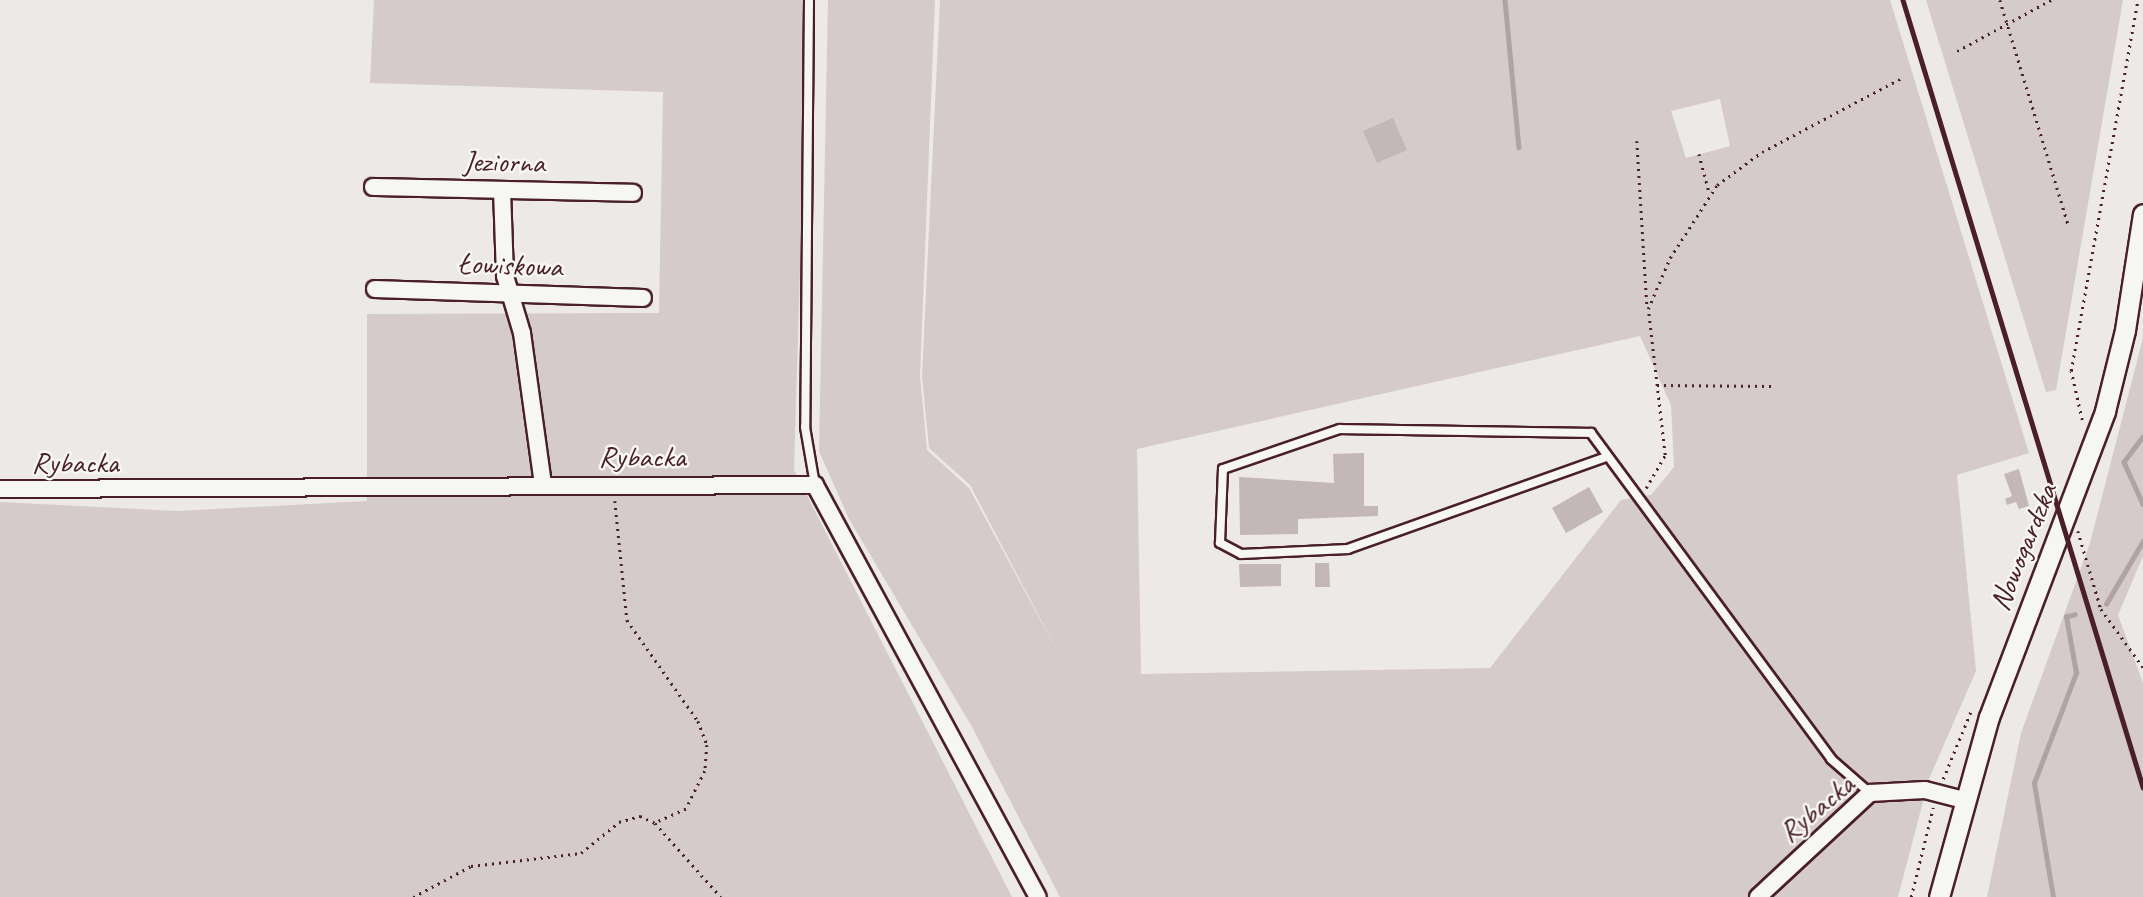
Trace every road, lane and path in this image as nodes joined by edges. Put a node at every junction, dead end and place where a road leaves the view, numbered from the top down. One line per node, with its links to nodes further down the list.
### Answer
1 (809, 0): 26 (lane)
2 (2000, 0): 5 (path)
3 (2051, 0): 5 (path)
4 (2138, 0): 22 (path)
5 (2007, 25): 6 (path); 15 (path)
6 (1957, 51)
7 (1902, 78): 13 (path)
8 (1637, 141): 19 (path)
9 (1699, 154): 13 (path)
10 (373, 187): 11 (street, Jeziorna)
11 (502, 190): 12 (street, Jeziorna); 17 (street)
12 (633, 193)
13 (1710, 195): 19 (path)
14 (2143, 214): 22 (street, Nowogardzka)
15 (2068, 224)
16 (375, 289): 17 (street, Łowiskowa)
17 (513, 293): 18 (street, Łowiskowa); 25 (street)
18 (643, 298)
19 (1648, 309): 20 (path)
20 (1657, 385): 21 (path); 28 (path)
21 (1772, 386)
22 (2091, 451): 29 (street, Nowogardzka)
23 (1606, 457): 23 (lane); 28 (lane)
24 (612, 484): 25 (street, Rybacka); 26 (street, Rybacka); 33 (path)
25 (544, 485): 27 (street, Rybacka)
26 (815, 485): 36 (street)
27 (0, 489)
28 (1637, 503): 31 (lane)
29 (2071, 509): 30 (path); 32 (street, Nowogardzka)
30 (2143, 667)
31 (1870, 793): 32 (street, Rybacka); 37 (street, Rybacka)
32 (1964, 800): 38 (street, Nowogardzka)
33 (655, 823): 34 (path); 35 (path)
34 (413, 897)
35 (721, 897)
36 (1038, 897)
37 (1758, 897)
38 (1940, 897)

